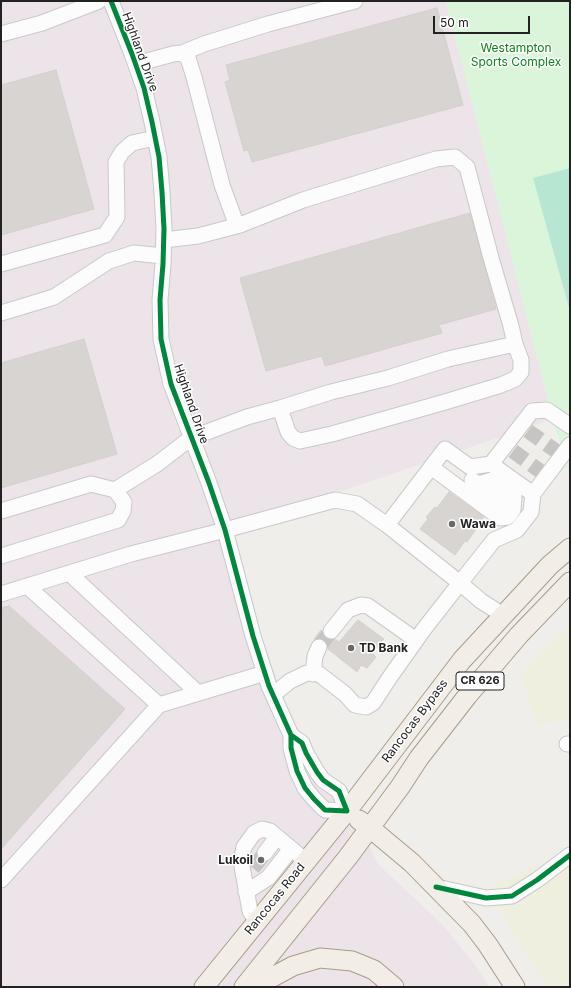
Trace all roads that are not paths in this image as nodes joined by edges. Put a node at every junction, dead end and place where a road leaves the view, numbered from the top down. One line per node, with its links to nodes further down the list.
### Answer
1 (99, 1): 4 (street)
2 (111, 1): 6 (street, Highland Drive)
3 (355, 1): 5 (street)
4 (1, 34)
5 (182, 53): 6 (street); 8 (street)
6 (136, 64): 7 (street, Highland Drive)
7 (155, 138): 9 (street, Highland Drive); 11 (street)
8 (237, 226): 9 (street); 13 (street)
9 (164, 240): 10 (street, Highland Drive)
10 (163, 256): 12 (street); 16 (street, Highland Drive)
11 (1, 264)
12 (1, 313)
13 (515, 344): 14 (street); 14 (street)
14 (280, 408): 16 (street)
15 (570, 426): 19 (street)
16 (191, 438): 20 (street); 24 (street, Highland Drive)
17 (563, 451): 21 (street)
18 (435, 461): 18 (street); 19 (street); 23 (street)
19 (491, 464): 21 (street)
20 (115, 490): 22 (street); 26 (street)
21 (533, 494): 29 (street)
22 (1, 511)
23 (387, 525): 24 (street); 29 (street)
24 (225, 530): 27 (street); 36 (street, Highland Drive)
25 (570, 548): 32 (main road, Rancocas Bypass / CR 626)
26 (1, 556)
27 (69, 573): 30 (street); 38 (street)
28 (570, 582): 43 (main road, CR 626)
29 (460, 584): 32 (street); 34 (street)
30 (27, 586): 31 (street); 40 (street)
31 (1, 594)
32 (503, 615): 42 (main road, Rancocas Bypass / CR 626)
33 (331, 631): 34 (street)
34 (416, 640): 37 (street)
35 (319, 647): 37 (street)
36 (265, 673): 38 (street); 39 (street, Highland Drive)
37 (313, 674): 39 (street)
38 (198, 693): 40 (street)
39 (273, 695): 41 (street, Highland Drive)
40 (158, 705): 49 (street)
41 (291, 735): 42 (street, Highland Drive); 42 (street, Highland Drive)
42 (347, 812): 43 (main road); 48 (main road, Rancocas Road / CR 626)
43 (369, 827): 51 (main road); 54 (main road, CR 626)
44 (277, 837): 45 (street); 46 (street); 50 (street)
45 (291, 849): 48 (street); 50 (street)
46 (265, 853)
47 (570, 855): 51 (street)
48 (306, 861): 52 (main road, Rancocas Road / CR 626)
49 (1, 880)
50 (248, 880): 52 (street)
51 (436, 887): 57 (main road)
52 (256, 922): 53 (main road, Rancocas Road / CR 626)
53 (204, 987)
54 (244, 987)
55 (258, 987): 56 (main road)
56 (394, 987)
57 (515, 987)

